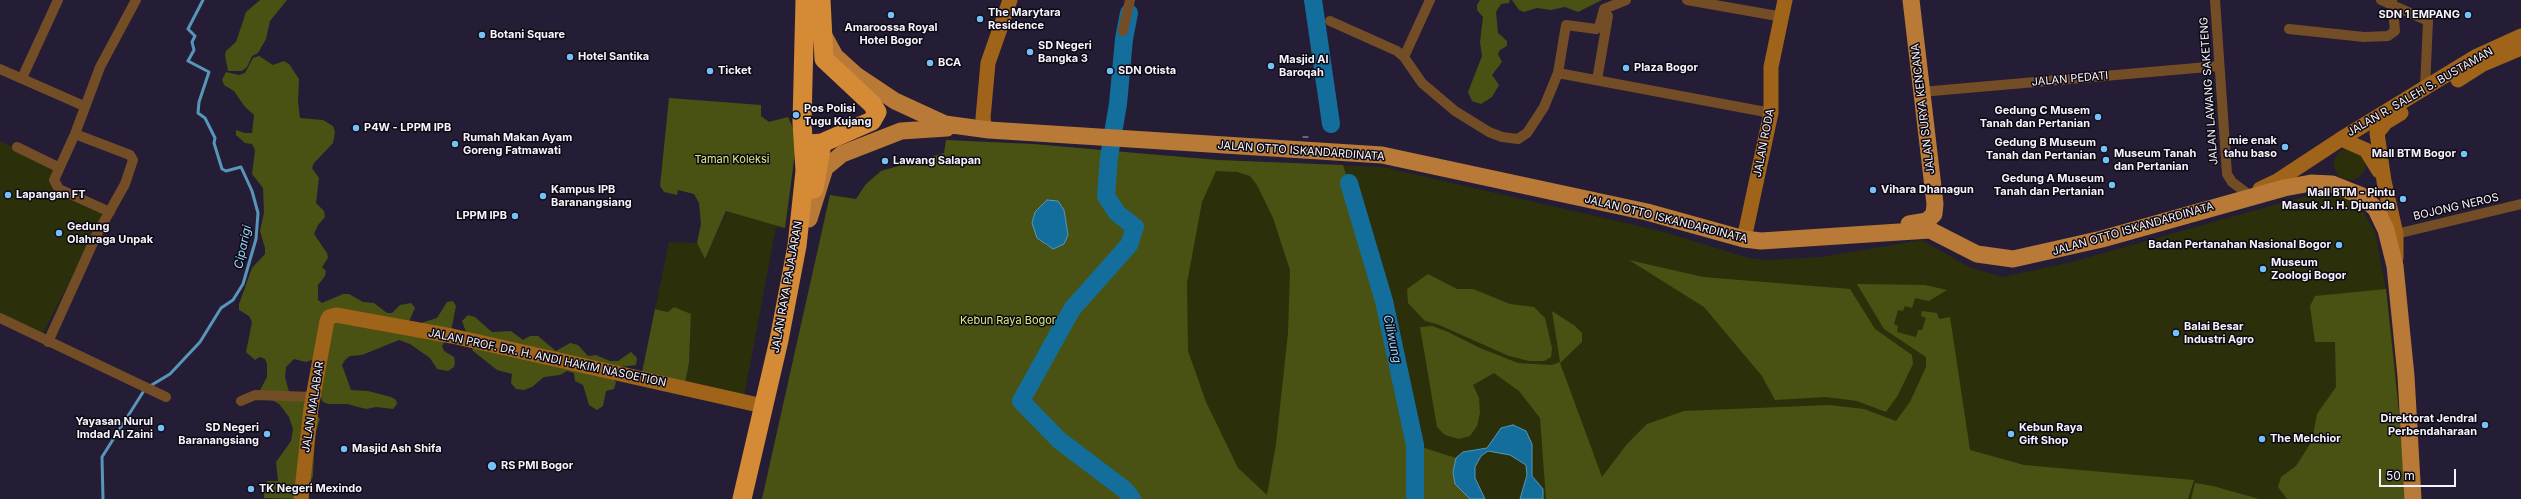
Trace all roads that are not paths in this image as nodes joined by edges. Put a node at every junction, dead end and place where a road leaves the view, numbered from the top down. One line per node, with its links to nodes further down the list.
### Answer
1 (58, 0): 27 (street)
2 (136, 0): 31 (street)
3 (805, 0): 36 (highway, JALAN RAYA PAJAJARAN)
4 (821, 0): 20 (highway)
5 (1010, 0): 33 (street)
6 (1130, 0): 19 (street)
7 (1430, 0): 23 (street)
8 (1626, 0): 15 (street)
9 (1686, 0): 16 (street)
10 (1785, 0): 16 (street, JALAN RODA)
11 (1911, 0): 30 (main road, JALAN SURYA KENCANA)
12 (2215, 0): 24 (street, JALAN LAWANG SAKETENG)
13 (2381, 0): 14 (street)
14 (2392, 2): 18 (street); 29 (street)
15 (1610, 7): 26 (street); 28 (street)
16 (1783, 17): 32 (street, JALAN RODA)
17 (1330, 21): 23 (street)
18 (2289, 29)
19 (1123, 31)
20 (822, 32): 33 (main road, JALAN OTTO ISKANDARDINATA); 36 (highway)
21 (2521, 36): 29 (street, JALAN R. SALEH S. BUSTAMAN)
22 (2521, 48): 39 (street, JALAN R. SALEH S. BUSTAMAN)
23 (1404, 57): 26 (street)
24 (2219, 66): 30 (street, JALAN PEDATI); 40 (street, JALAN LAWANG SAKETENG)
25 (0, 69): 27 (street)
26 (1558, 73): 28 (street)
27 (22, 78): 31 (street)
28 (1597, 80): 32 (street)
29 (2425, 88): 35 (street, JALAN R. SALEH S. BUSTAMAN)
30 (1921, 92): 44 (main road, JALAN SURYA KENCANA)
31 (84, 106): 34 (street)
32 (1771, 113): 46 (street, JALAN RODA)
33 (987, 130): 43 (main road, JALAN OTTO ISKANDARDINATA); 46 (main road, JALAN OTTO ISKANDARDINATA)
34 (75, 134): 38 (street); 42 (street)
35 (2340, 138): 39 (street); 40 (street)
36 (813, 144): 43 (highway); 47 (highway, JALAN RAYA PAJAJARAN)
37 (17, 147): 38 (street)
38 (58, 168): 42 (street)
39 (2384, 181): 45 (street)
40 (2242, 197): 44 (main road, JALAN OTTO ISKANDARDINATA); 48 (main road, JALAN OTTO ISKANDARDINATA)
41 (2521, 204): 45 (street, BOJONG NEROS)
42 (110, 212): 51 (street)
43 (809, 219): 47 (highway); 58 (highway)
44 (1887, 232): 46 (main road, JALAN OTTO ISKANDARDINATA)
45 (2396, 234): 48 (street)
46 (1744, 239)
47 (797, 246): 55 (highway, JALAN RAYA PAJAJARAN)
48 (2396, 266): 59 (main road, JALAN OTTO ISKANDARDINATA)
49 (329, 317): 53 (street, JALAN MALABAR); 55 (street, JALAN PROF. DR. H. ANDI HAKIM NASOETION)
50 (0, 318): 51 (street)
51 (48, 342): 52 (street)
52 (166, 397)
53 (313, 397): 54 (street); 56 (street, JALAN MALABAR)
54 (241, 401)
55 (763, 406): 57 (highway, JALAN RAYA PAJAJARAN)
56 (301, 499)
57 (742, 499)
58 (751, 499)
59 (2413, 499)

